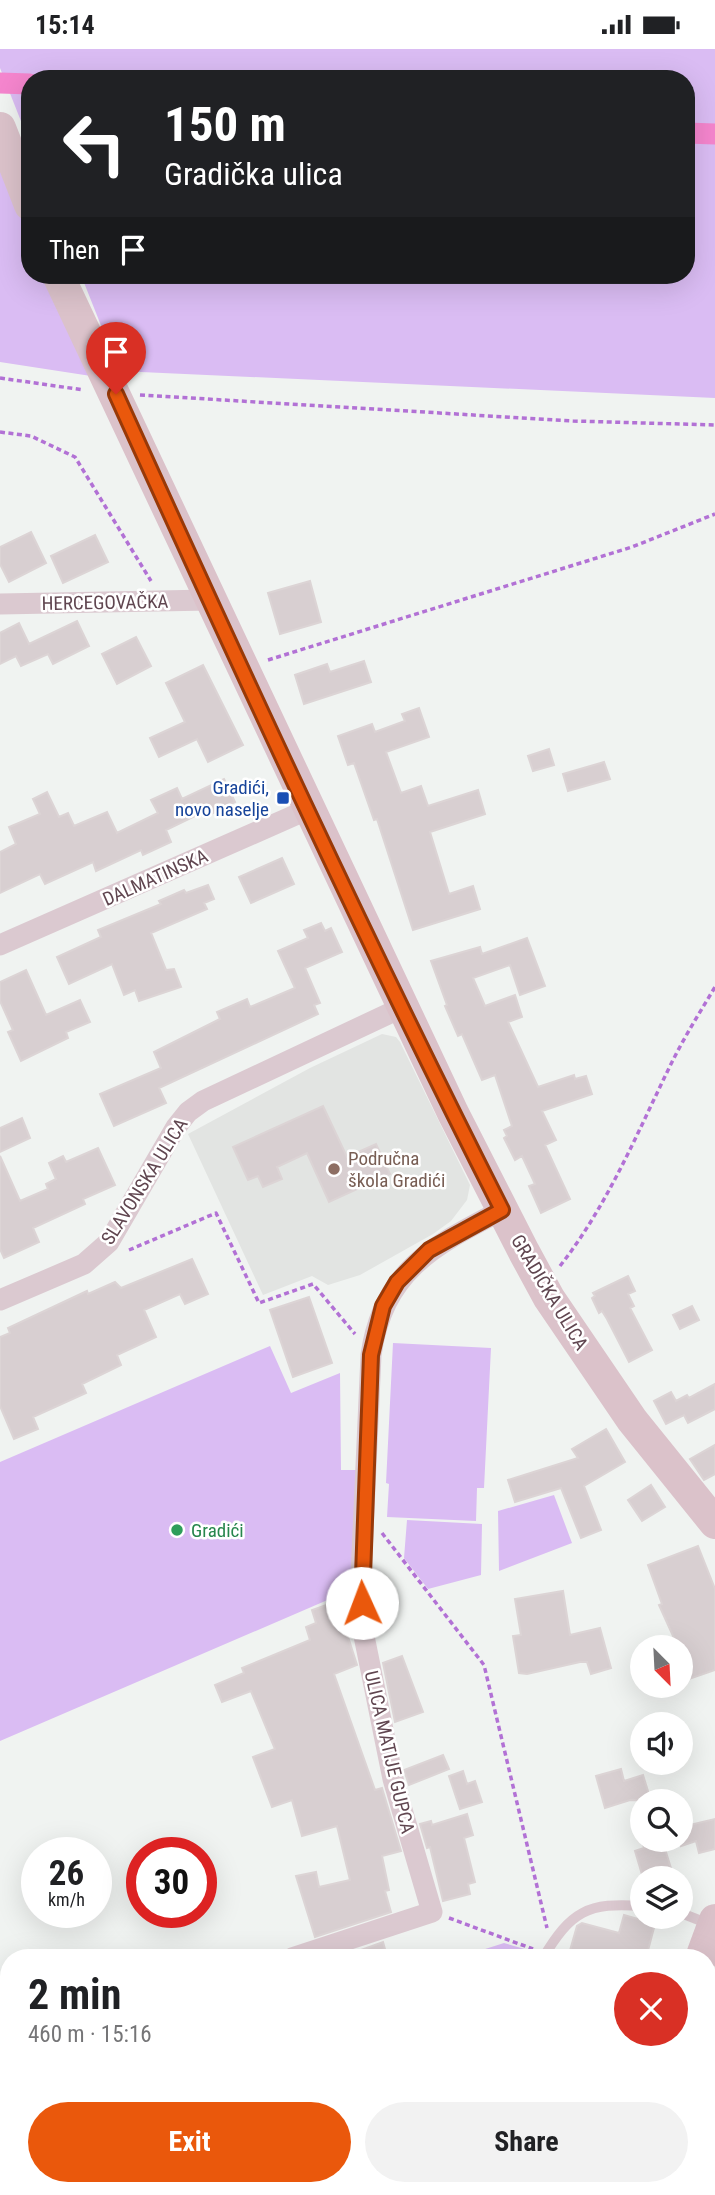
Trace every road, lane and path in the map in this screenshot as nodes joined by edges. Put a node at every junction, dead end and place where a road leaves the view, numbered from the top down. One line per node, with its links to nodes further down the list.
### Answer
1 (0, 128): 2 (street)
2 (21, 182)
3 (62, 284): 5 (street, GRADIČKA ULICA)
4 (0, 378): 5 (path)
5 (116, 394): 6 (path); 9 (street, GRADIČKA ULICA)
6 (715, 425)
7 (0, 432): 10 (path)
8 (715, 514): 12 (path)
9 (210, 600): 10 (street, HERCEGOVAČKA); 12 (street, GRADIČKA ULICA)
10 (163, 601): 11 (street, HERCEGOVAČKA)
11 (0, 604)
12 (242, 668): 13 (street, GRADIČKA ULICA)
13 (309, 809): 14 (street, DALMATINSKA); 16 (street, GRADIČKA ULICA)
14 (0, 945)
15 (715, 987): 19 (path)
16 (403, 1007): 17 (street, GRADIČKA ULICA); 20 (street, SLAVONSKA ULICA)
17 (502, 1210): 19 (street, GRADIČKA ULICA); 21 (street, ULICA MATIJE GUPCA)
18 (124, 1252): 21 (path)
19 (543, 1286): 23 (street, GRADIČKA ULICA)
20 (0, 1300)
21 (371, 1355): 22 (street, ULICA MATIJE GUPCA)
22 (364, 1505): 25 (street, ULICA MATIJE GUPCA); 30 (path)
23 (715, 1523)
24 (630, 1906): 31 (lane)
25 (432, 1912): 28 (street); 29 (path)
26 (693, 1917): 27 (lane)
27 (714, 1923): 32 (street)
28 (319, 1949)
29 (536, 1949)
30 (546, 1949)
31 (550, 1949)
32 (704, 1949)

